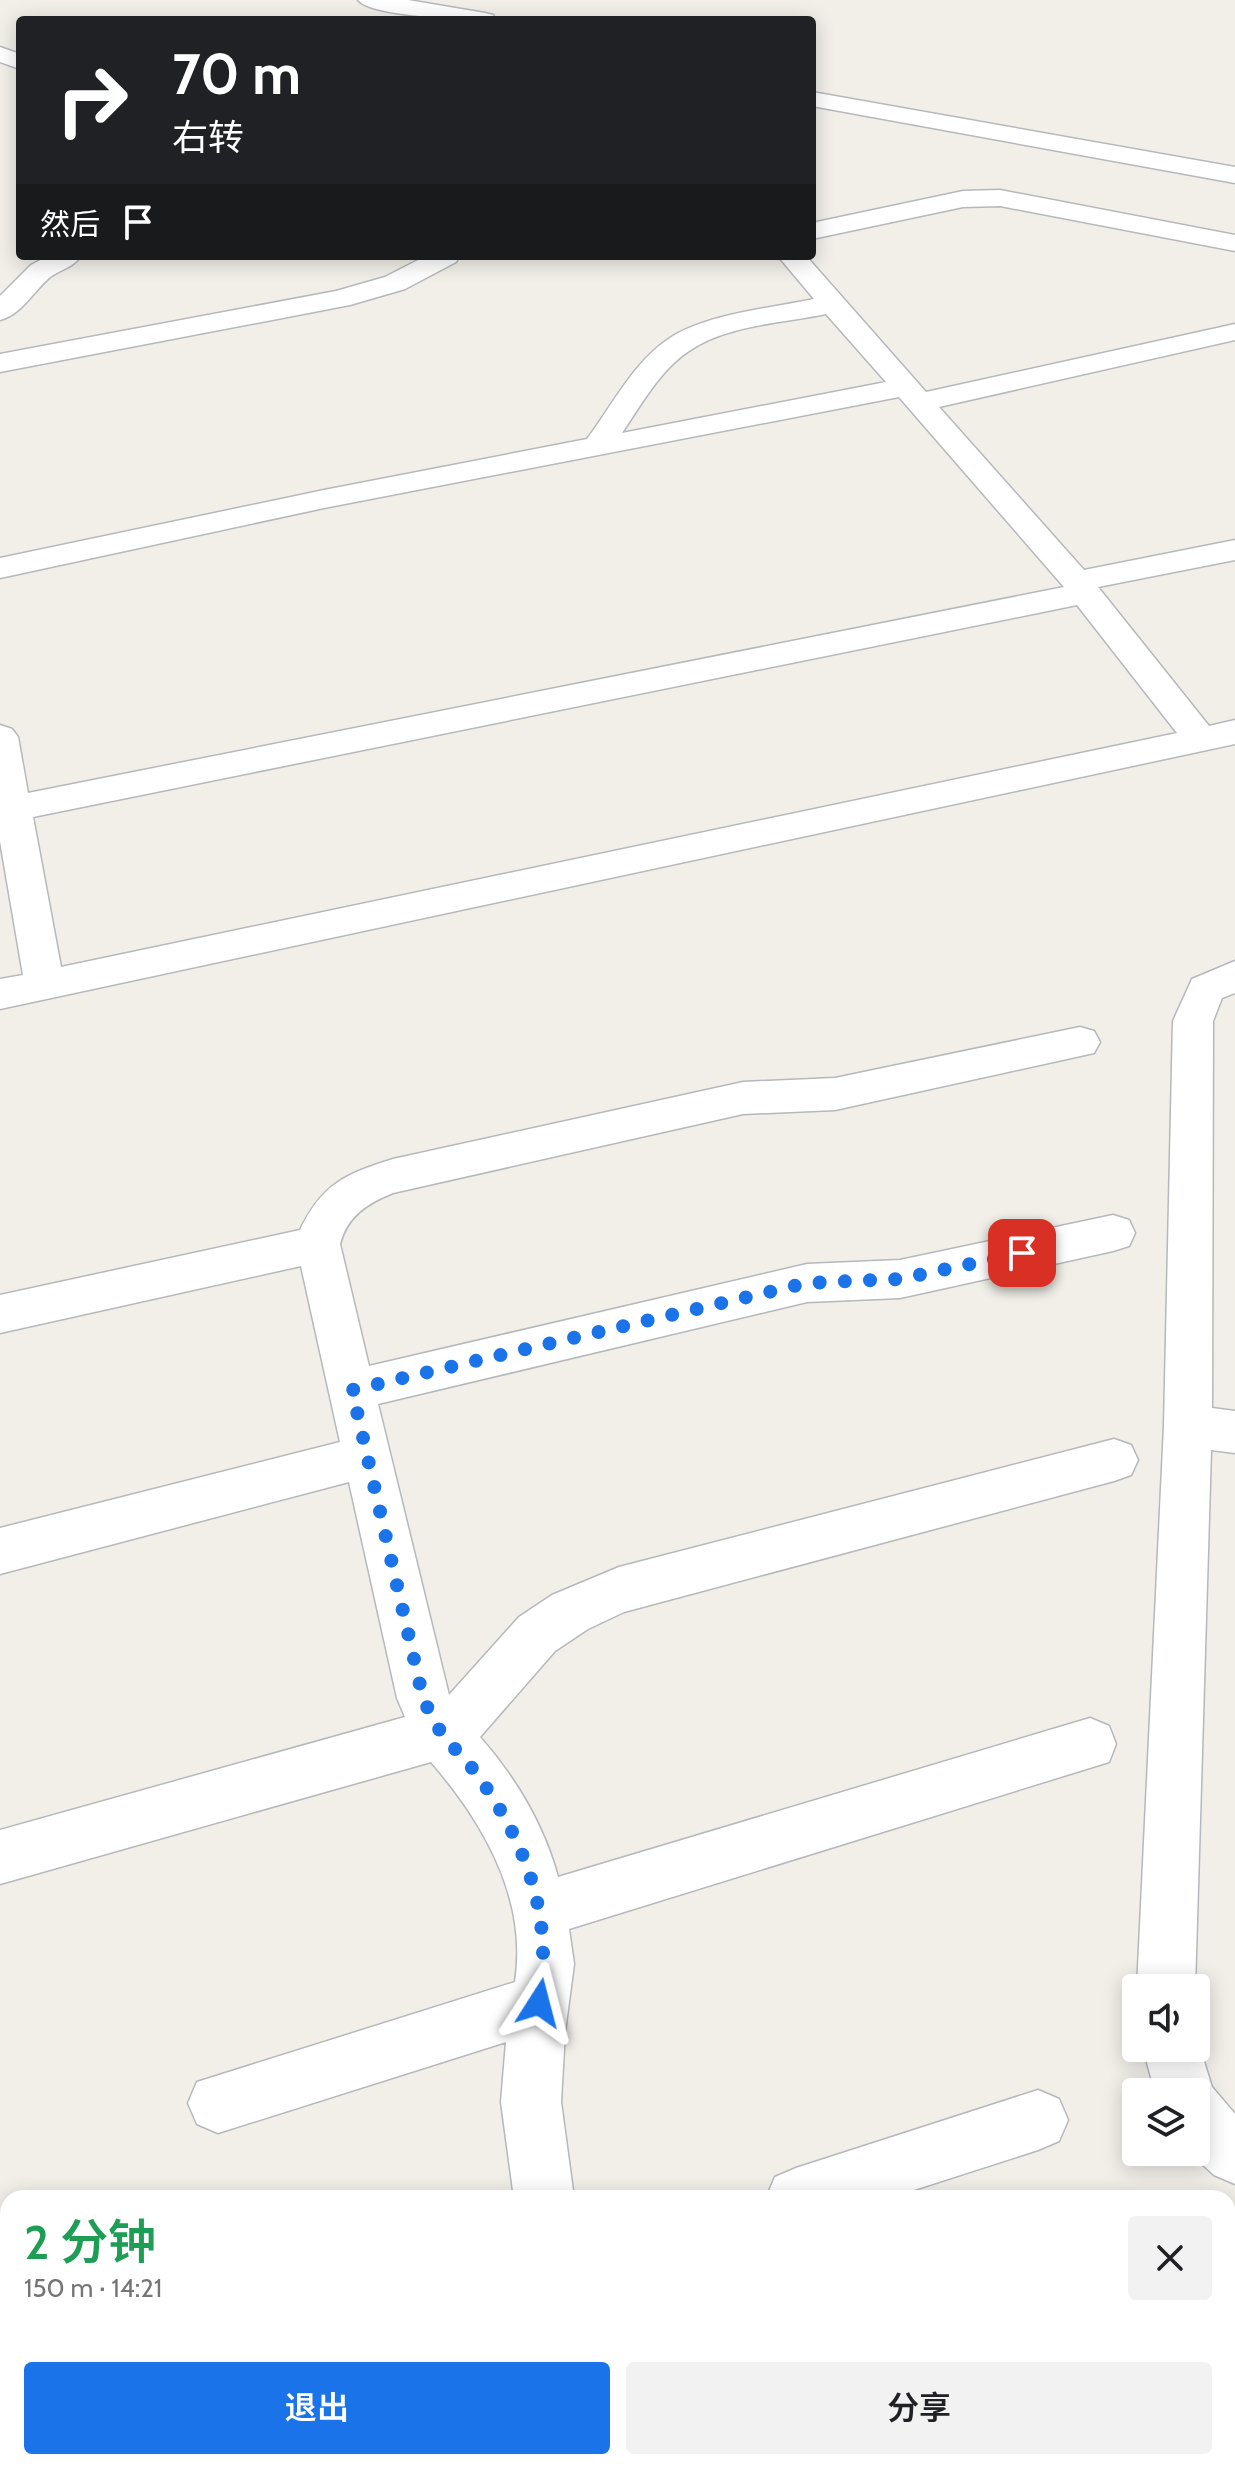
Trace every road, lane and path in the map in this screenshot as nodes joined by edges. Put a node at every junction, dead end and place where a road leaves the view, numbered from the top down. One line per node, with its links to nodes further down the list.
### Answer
1 (369, 0): 2 (street)
2 (462, 16)
3 (816, 78): 5 (street)
4 (816, 100): 6 (street)
5 (1144, 134)
6 (1235, 175)
7 (816, 230): 8 (street)
8 (1235, 243)
9 (61, 260): 13 (street)
10 (438, 260): 15 (street)
11 (794, 260): 12 (street)
12 (832, 304): 16 (street); 17 (street)
13 (0, 312)
14 (1235, 332): 16 (street)
15 (0, 363)
16 (914, 394): 17 (street); 20 (street)
17 (598, 446): 19 (street)
18 (1235, 550): 20 (street)
19 (0, 568)
20 (1081, 587): 21 (street); 23 (street)
21 (1218, 736): 25 (street)
22 (0, 737): 23 (street)
23 (14, 808): 25 (street)
24 (1235, 976): 32 (street)
25 (44, 984): 26 (street)
26 (0, 994)
27 (1080, 1042): 29 (street)
28 (1113, 1233): 31 (street)
29 (318, 1244): 30 (street); 31 (street)
30 (0, 1314)
31 (352, 1390): 34 (street)
32 (1188, 1426): 33 (street); 41 (street)
33 (1235, 1432)
34 (367, 1456): 36 (street); 37 (street)
35 (1114, 1460): 37 (street)
36 (0, 1551)
37 (441, 1733): 39 (street); 40 (street)
38 (1090, 1744): 40 (street)
39 (0, 1857)
40 (539, 1910): 42 (street)
41 (1167, 1974)
42 (539, 2003): 43 (street); 47 (street)
43 (218, 2103)
44 (1038, 2120): 48 (street)
45 (1210, 2131): 46 (street)
46 (1235, 2154)
47 (542, 2190)
48 (821, 2190)

